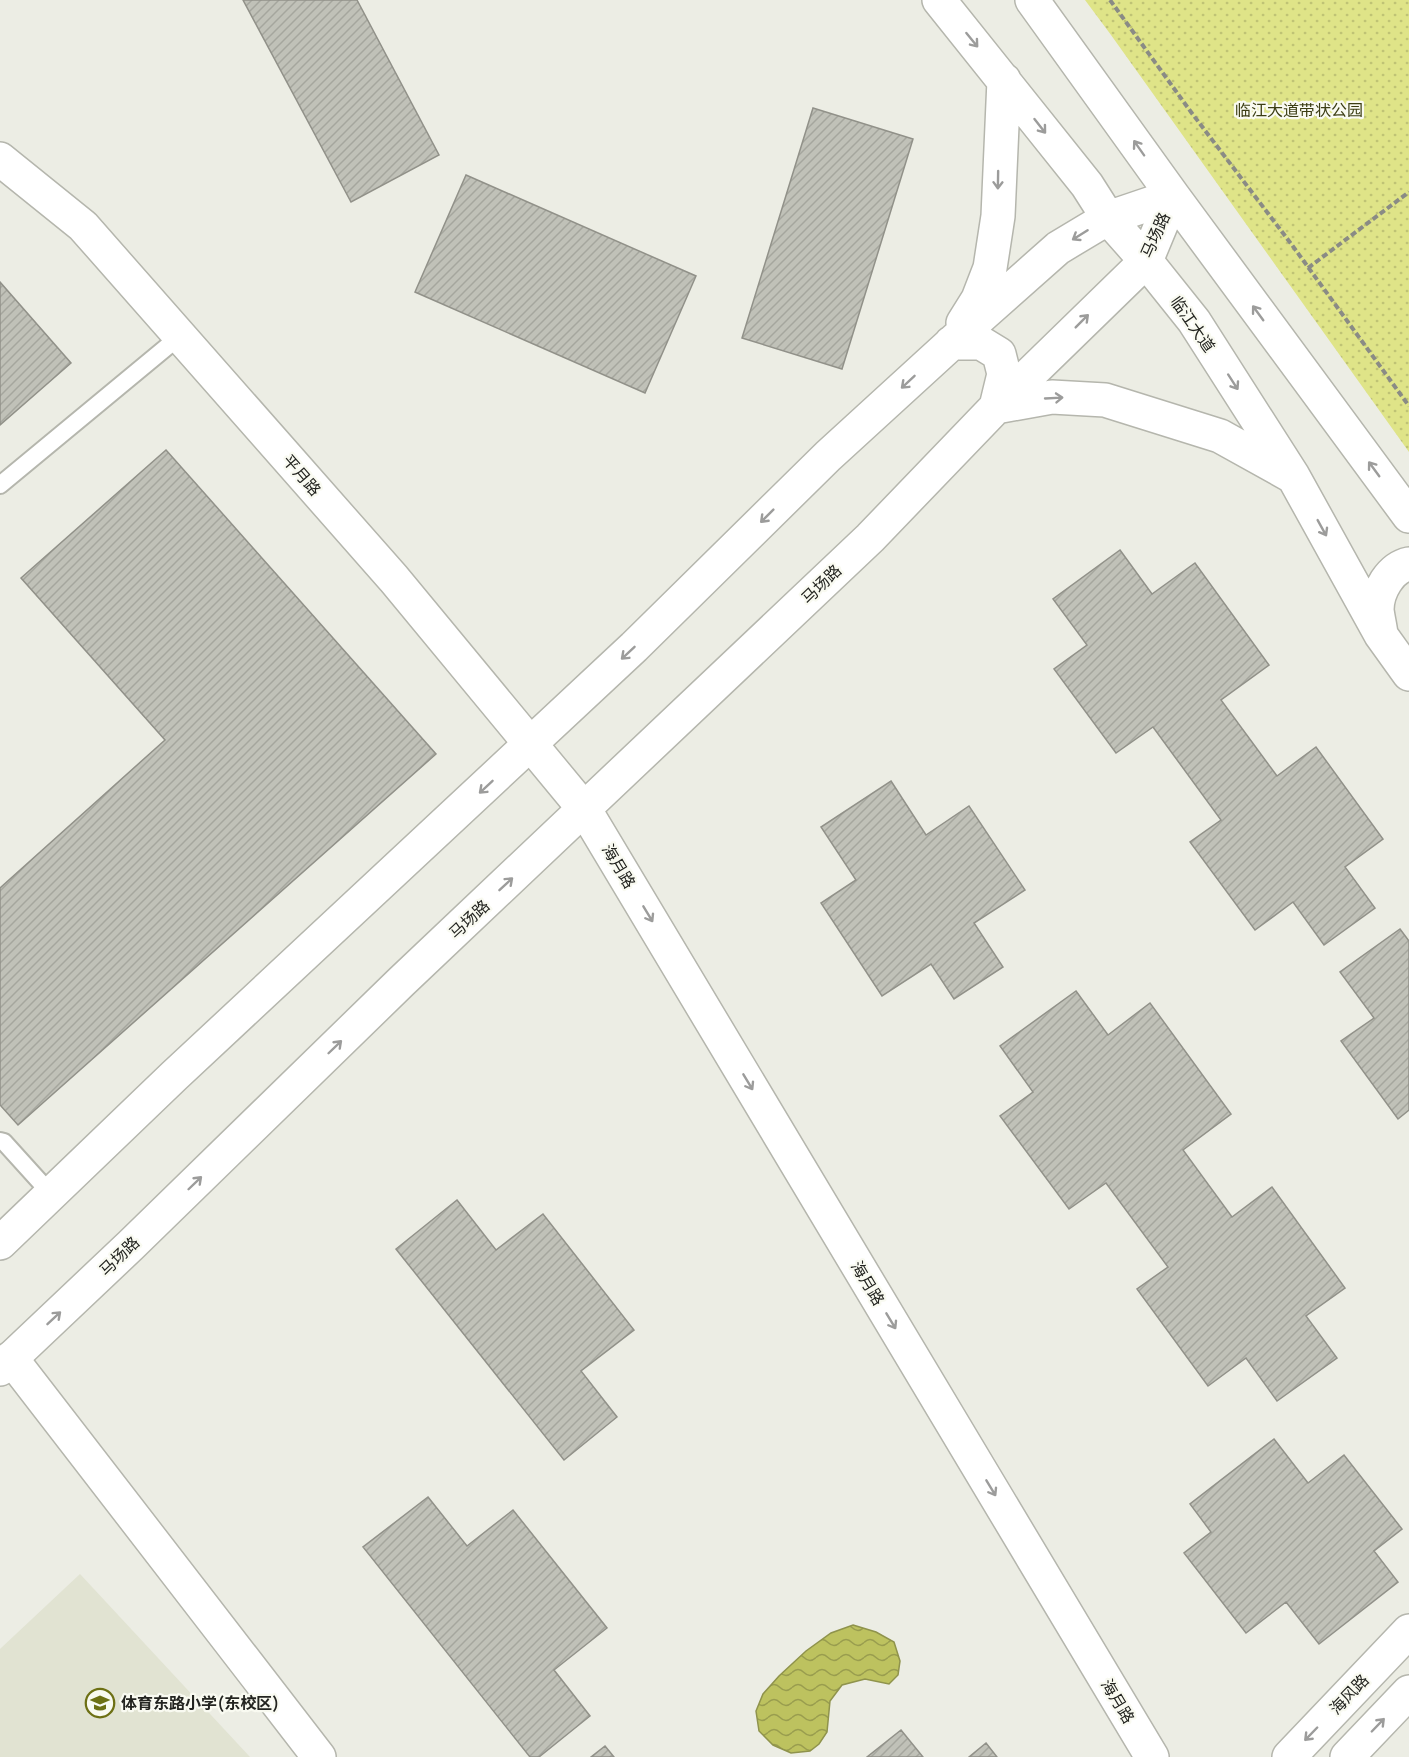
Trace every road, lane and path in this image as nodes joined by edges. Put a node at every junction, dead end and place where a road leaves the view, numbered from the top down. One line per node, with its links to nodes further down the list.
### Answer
1 (939, 0): 4 (main road, 临江大道, one-way to 4)
2 (1032, 0): 7 (main road, one-way to 2)
3 (1110, 0): 10 (path)
4 (1004, 80): 8 (main road, 临江大道, one-way to 8); 12 (main road, one-way to 12)
5 (0, 159): 11 (main road, 平月路)
6 (1409, 192): 10 (path)
7 (1173, 196): 8 (main road, 马场路); 9 (main road, 马场路); 17 (main road, one-way to 7)
8 (1108, 218): 9 (main road, 临江大道); 12 (main road, 马场路, one-way to 12)
9 (1146, 261): 14 (main road, 马场路, one-way to 9); 15 (main road, 临江大道, one-way to 15)
10 (1308, 268): 13 (path)
11 (180, 336): 16 (lane); 21 (main road, 平月路)
12 (951, 343): 14 (main road); 21 (main road, 马场路, one-way to 21)
13 (1409, 406)
14 (996, 407): 15 (main road, one-way to 15); 22 (main road, 马场路)
15 (1293, 477): 19 (main road, 临江大道, one-way to 19)
16 (0, 485)
17 (1409, 516)
18 (1409, 564): 19 (main road)
19 (1381, 635): 20 (main road, 临江大道)
20 (1409, 674)
21 (531, 744): 22 (main road, 平月路); 24 (main road, 马场路, one-way to 24)
22 (585, 810): 26 (main road, 马场路, one-way to 22); 30 (main road, 海月路, one-way to 30)
23 (0, 1141): 24 (lane)
24 (51, 1194): 25 (main road, 马场路)
25 (0, 1243)
26 (6, 1364): 29 (main road)
27 (1409, 1631): 31 (main road, 海风路, one-way to 31)
28 (1409, 1692): 32 (main road, one-way to 28)
29 (319, 1757)
30 (1152, 1757)
31 (1289, 1757)
32 (1347, 1757)

